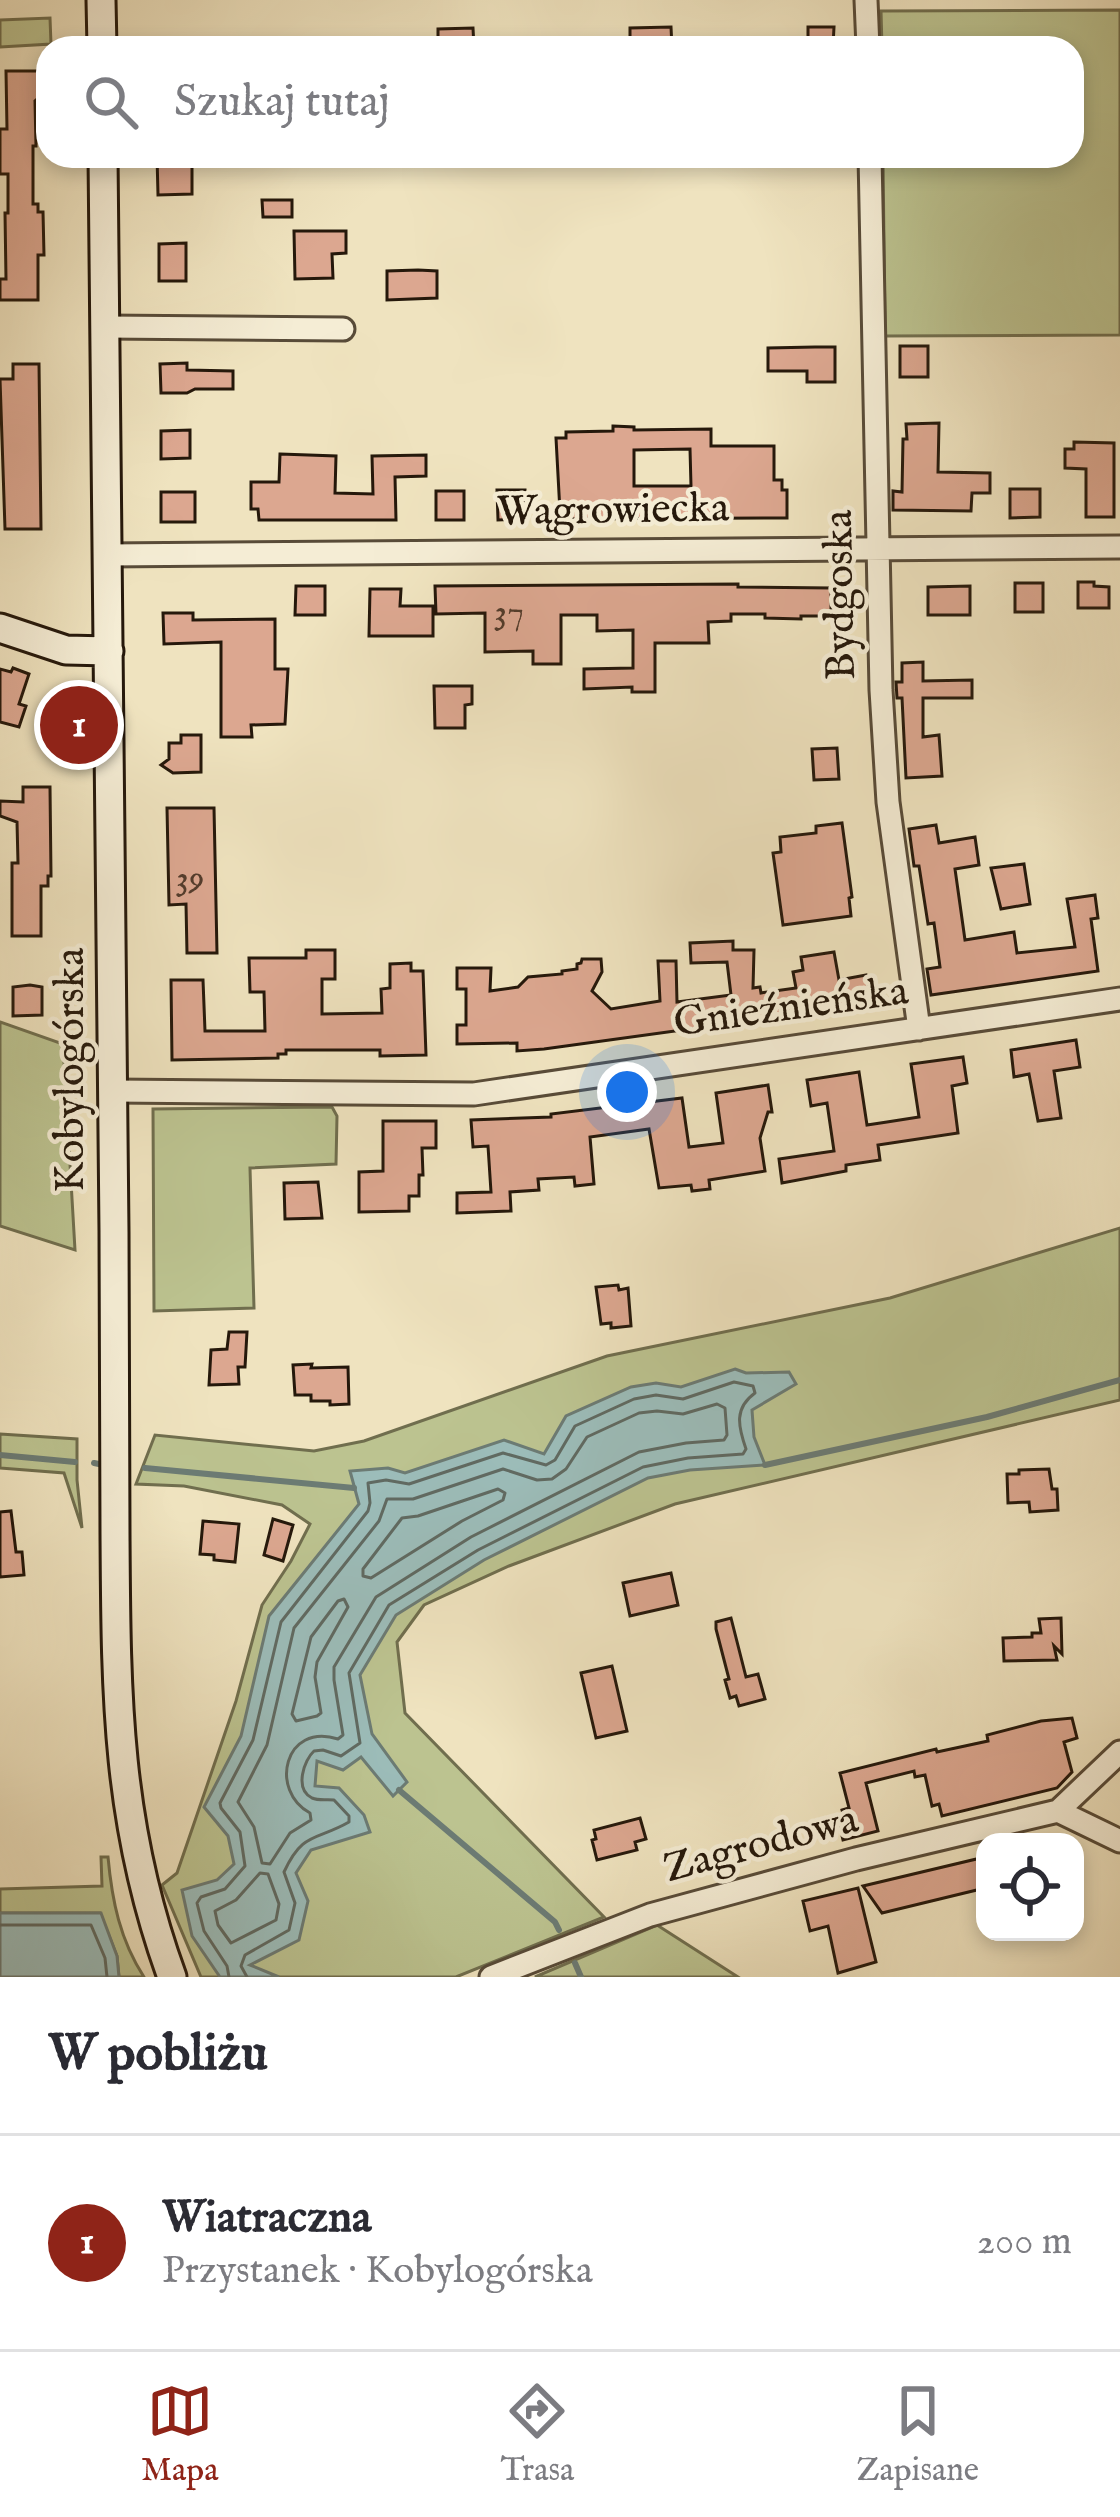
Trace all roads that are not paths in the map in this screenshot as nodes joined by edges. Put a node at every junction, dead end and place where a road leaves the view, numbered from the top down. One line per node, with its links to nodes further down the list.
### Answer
1 (101, 0): 3 (street)
2 (866, 0): 4 (street)
3 (102, 36)
4 (868, 36)
5 (103, 168): 7 (street, Kobylogórska)
6 (870, 168): 9 (street, Bydgoska)
7 (105, 327): 8 (street); 11 (street, Kobylogórska)
8 (343, 329)
9 (879, 547): 10 (street, Wągrowiecka); 11 (street, Wągrowiecka); 15 (street, Bydgoska)
10 (1120, 547)
11 (107, 555): 13 (street, Kobylogórska)
12 (0, 628): 13 (street)
13 (109, 651): 16 (street, Kobylogórska)
14 (1120, 999): 15 (street, Gnieźnieńska)
15 (920, 1029): 16 (street, Gnieźnieńska)
16 (113, 1090): 20 (street, Kobylogórska)
17 (1120, 1752): 18 (street)
18 (1058, 1810): 19 (street); 21 (street, Zagrodowa)
19 (1120, 1841)
20 (172, 1977)
21 (491, 1977)

